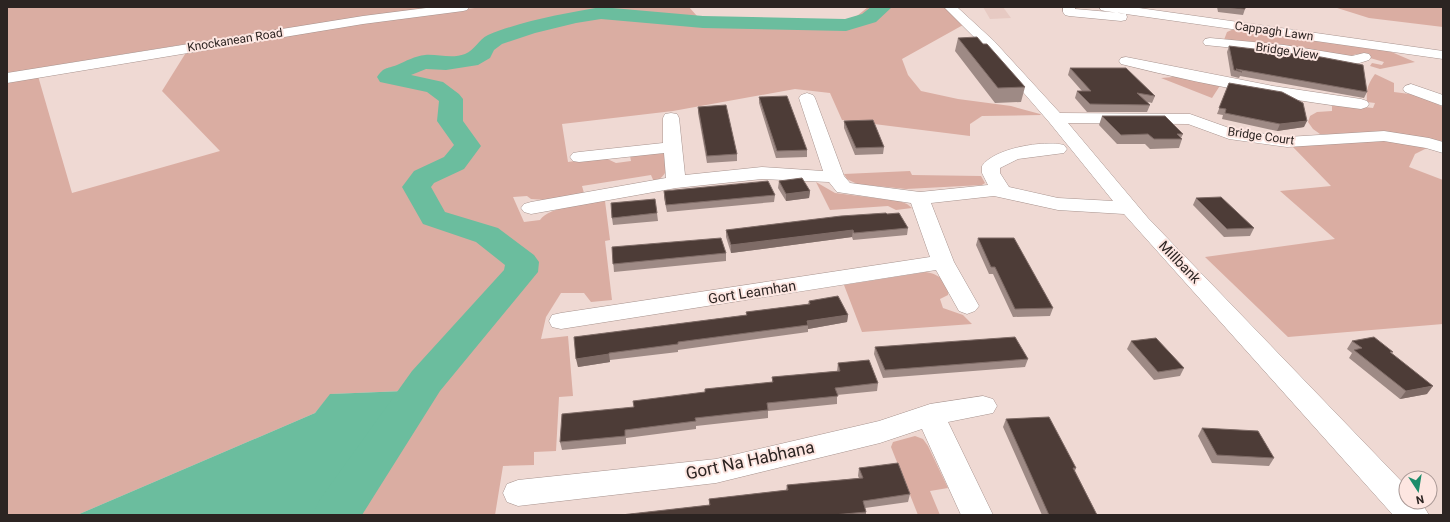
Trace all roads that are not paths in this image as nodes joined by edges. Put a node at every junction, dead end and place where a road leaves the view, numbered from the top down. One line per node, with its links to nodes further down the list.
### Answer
1 (463, 7): 12 (street, Knockanean Road)
2 (950, 7): 18 (street, Millbank)
3 (1069, 7): 5 (street)
4 (1105, 7): 5 (street, Cappagh Lawn)
5 (1183, 18): 6 (street, Cappagh Lawn)
6 (1220, 23): 7 (street); 8 (street, Cappagh Lawn)
7 (1207, 38): 9 (street, Bridge View); 11 (street)
8 (1443, 55)
9 (1364, 57)
10 (1126, 61): 11 (street)
11 (1214, 67): 16 (street)
12 (7, 78)
13 (1410, 89): 15 (street)
14 (807, 98): 23 (street)
15 (1443, 101)
16 (1361, 104)
17 (670, 118): 19 (street)
18 (1055, 118): 20 (street, Bridge Court); 28 (street, Millbank)
19 (672, 147): 22 (street); 24 (street)
20 (1443, 148)
21 (1058, 149): 25 (street)
22 (579, 157)
23 (836, 177): 24 (street); 26 (street)
24 (676, 182): 27 (street)
25 (1002, 192): 26 (street); 28 (street)
26 (920, 198): 29 (street)
27 (531, 208)
28 (1128, 208): 36 (street, Millbank)
29 (943, 262): 30 (street); 31 (street, Gort Leamhan)
30 (967, 306)
31 (561, 321)
32 (983, 406): 33 (street, Gort Na Habhana)
33 (930, 415): 34 (street, Gort Na Habhana); 35 (street)
34 (518, 492)
35 (977, 515)
36 (1413, 515)

